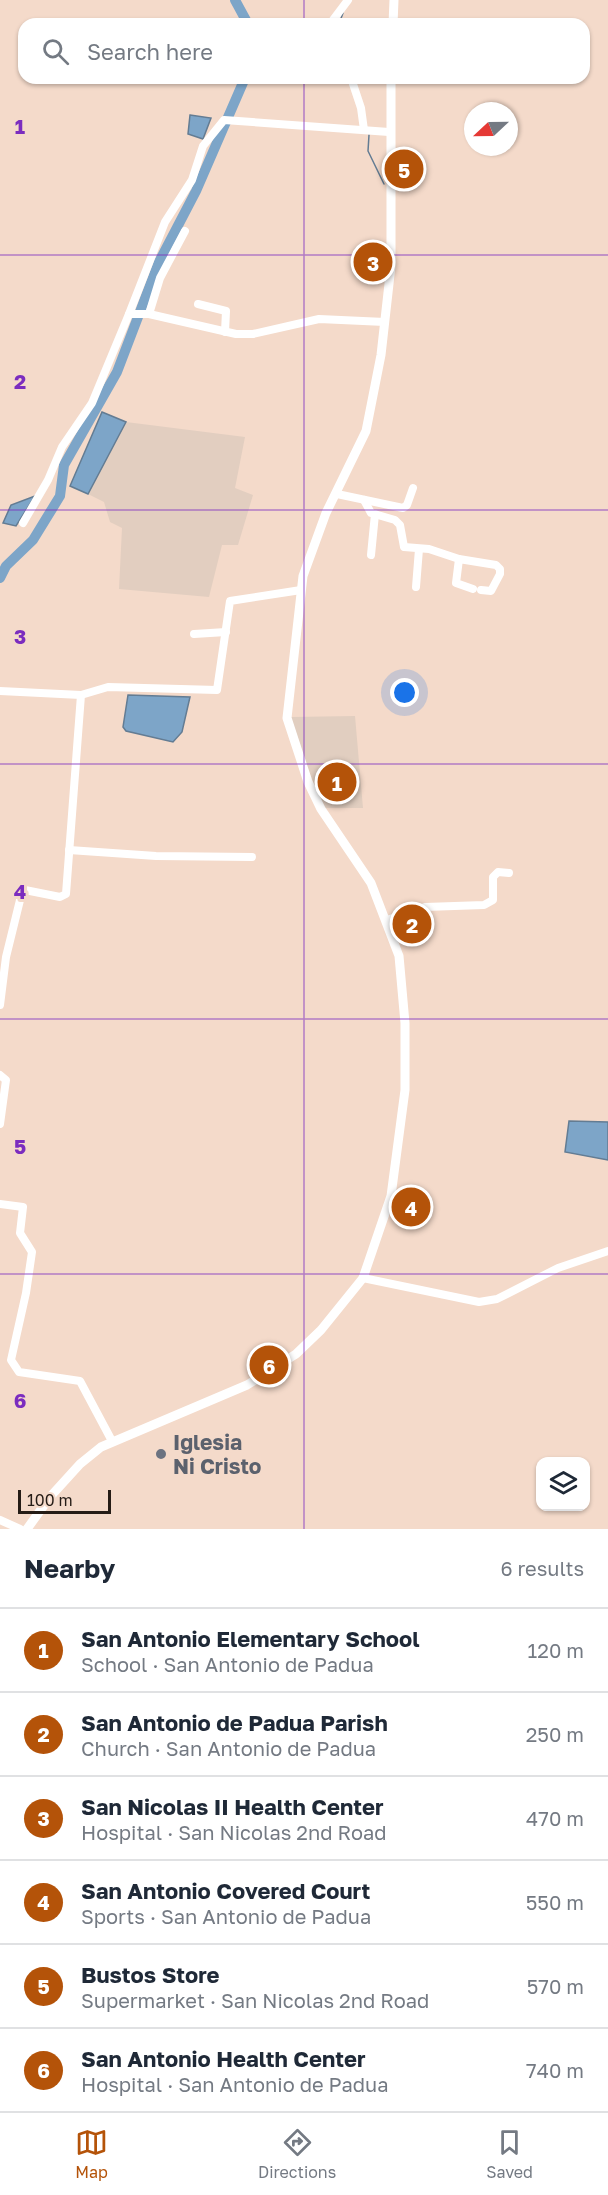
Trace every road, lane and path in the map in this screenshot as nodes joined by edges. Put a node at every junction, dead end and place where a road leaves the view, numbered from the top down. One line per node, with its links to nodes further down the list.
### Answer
1 (348, 0): 3 (street)
2 (394, 0): 6 (street)
3 (340, 10): 4 (street); 5 (street)
4 (334, 18)
5 (338, 18)
6 (393, 18)
7 (353, 84): 9 (street)
8 (391, 84): 10 (street)
9 (367, 130): 10 (street); 13 (street)
10 (389, 132): 15 (street)
11 (185, 231): 14 (street)
12 (198, 304): 16 (street)
13 (130, 314): 14 (street); 21 (street)
14 (146, 314): 16 (street)
15 (385, 322): 16 (street); 18 (street)
16 (225, 332)
17 (413, 488): 19 (street)
18 (337, 494): 19 (street); 26 (street)
19 (364, 500): 20 (street)
20 (375, 514): 22 (street); 23 (street)
21 (22, 524)
22 (419, 549): 24 (street); 25 (street)
23 (371, 555)
24 (459, 559): 24 (street)
25 (416, 587)
26 (301, 590): 27 (street); 34 (street)
27 (226, 632): 28 (street); 30 (street)
28 (194, 634)
29 (0, 691): 30 (street)
30 (81, 695): 31 (street)
31 (69, 850): 32 (street); 35 (street)
32 (252, 857)
33 (509, 873): 34 (street)
34 (387, 920): 40 (street)
35 (0, 1005)
36 (0, 1075): 37 (street)
37 (0, 1124)
38 (0, 1204): 41 (street)
39 (608, 1251): 40 (street)
40 (363, 1278): 41 (street)
41 (112, 1441): 44 (street)
42 (0, 1520): 43 (street)
43 (20, 1529)
44 (27, 1529)

